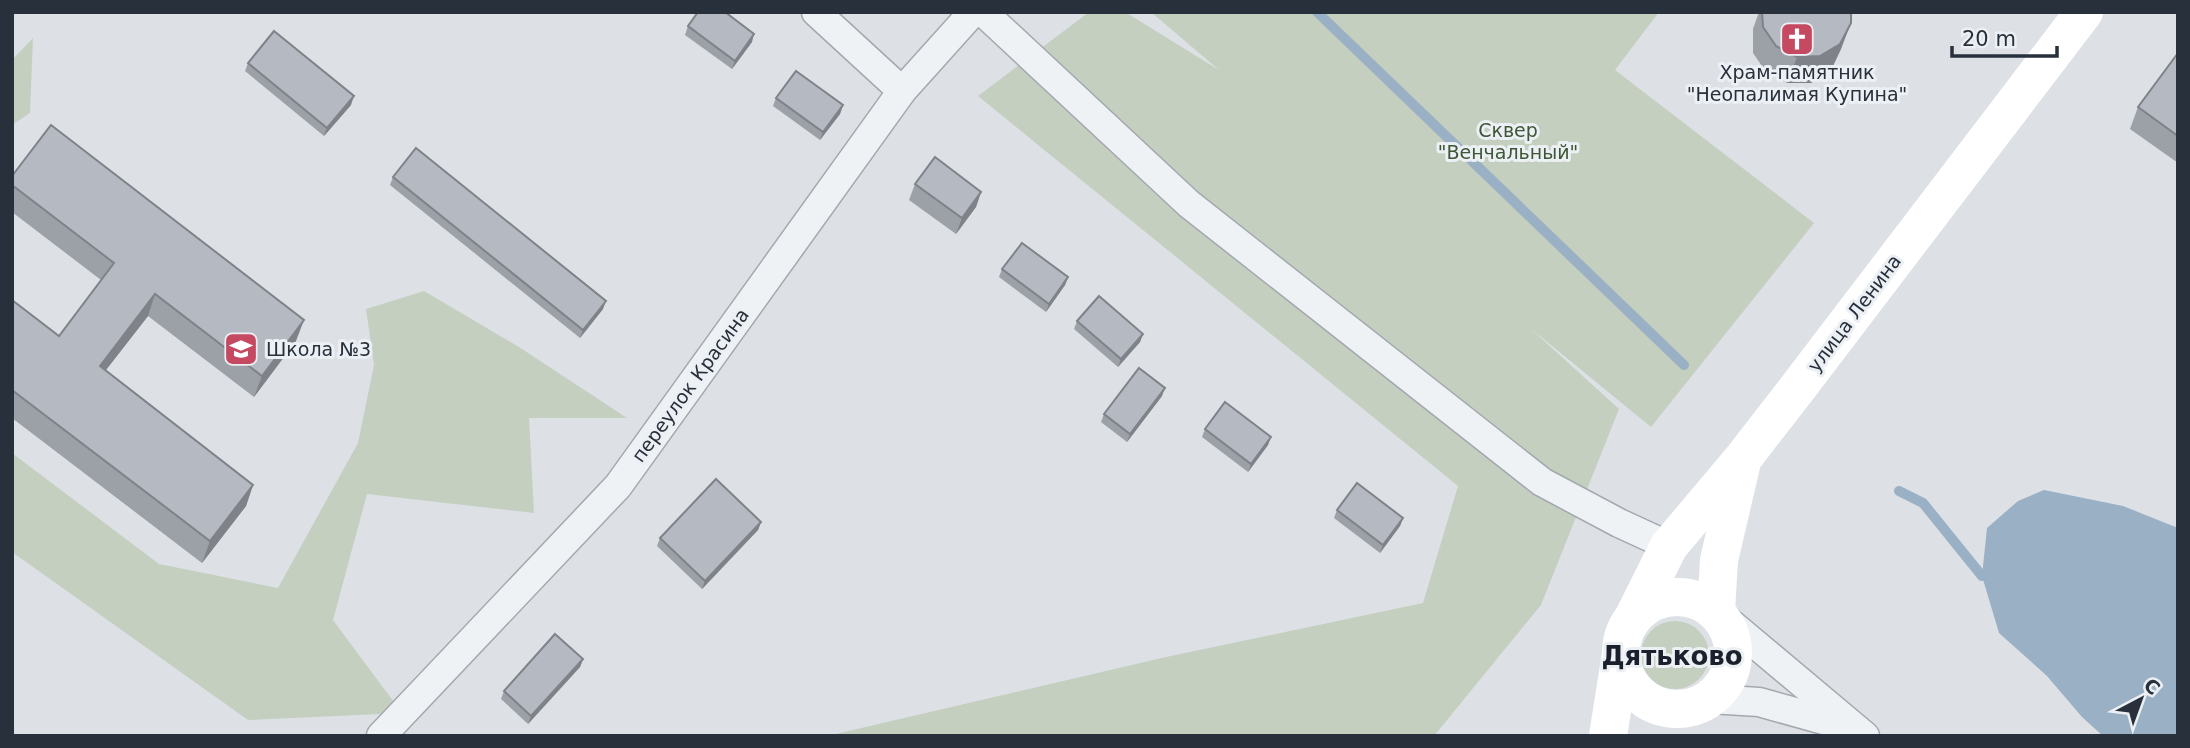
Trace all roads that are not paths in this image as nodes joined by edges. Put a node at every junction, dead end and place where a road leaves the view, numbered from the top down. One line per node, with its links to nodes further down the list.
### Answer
1 (816, 12): 5 (street)
2 (973, 12): 5 (street, переулок Красина)
3 (983, 12): 7 (street)
4 (2084, 12): 6 (main road, улица Ленина)
5 (902, 91): 12 (street, переулок Красина)
6 (1744, 457): 7 (main road, улица Ленина); 8 (main road)
7 (1669, 546): 9 (main road, улица Ленина)
8 (1716, 611): 9 (main road); 10 (main road); 11 (street)
9 (1627, 635): 10 (main road); 13 (main road, улица Ленина)
10 (1688, 715): 11 (street)
11 (1860, 732)
12 (381, 736)
13 (1608, 736)

